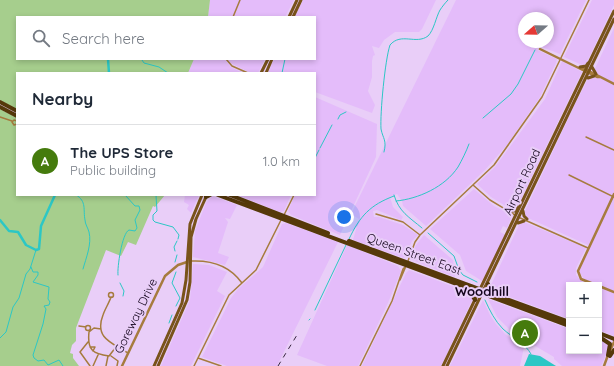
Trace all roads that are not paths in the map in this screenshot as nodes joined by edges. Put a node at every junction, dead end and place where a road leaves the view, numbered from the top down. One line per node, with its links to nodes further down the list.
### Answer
1 (240, 0): 6 (street)
2 (297, 0): 7 (main road)
3 (301, 0): 8 (main road)
4 (589, 0): 11 (street)
5 (614, 11): 12 (main road, Airport Road)
6 (233, 16)
7 (289, 16)
8 (293, 16)
9 (614, 19): 16 (main road, Airport Road)
10 (540, 48): 11 (street)
11 (561, 58): 17 (street); 36 (street)
12 (591, 59): 17 (main road); 18 (main road, Airport Road)
13 (227, 60): 19 (street)
14 (268, 60): 20 (main road)
15 (272, 60): 21 (main road)
16 (594, 62): 18 (main road, Airport Road); 22 (main road)
17 (578, 66): 18 (street)
18 (587, 71): 22 (street); 23 (main road, Airport Road); 42 (main road, Airport Road)
19 (246, 72)
20 (262, 72)
21 (266, 72)
22 (595, 75): 23 (main road); 24 (street)
23 (584, 82): 42 (main road, Airport Road)
24 (614, 84)
25 (0, 102): 27 (main road)
26 (0, 107): 28 (main road)
27 (16, 110)
28 (16, 115)
29 (0, 117): 30 (street)
30 (12, 121): 31 (street); 32 (street)
31 (16, 121)
32 (16, 124)
33 (586, 137): 34 (street)
34 (614, 150)
35 (569, 175): 41 (street)
36 (474, 185): 43 (street); 49 (street)
37 (205, 196): 51 (main road)
38 (221, 196): 46 (main road, Queen Street East)
39 (232, 196): 46 (main road, Queen Street East)
40 (293, 196): 46 (street)
41 (614, 196): 50 (street)
42 (522, 207): 43 (main road); 45 (main road, Airport Road); 47 (main road)
43 (509, 211): 45 (street); 45 (street)
44 (376, 214): 49 (street)
45 (518, 216): 47 (street); 48 (main road, Airport Road); 60 (main road, Airport Road)
46 (282, 218): 52 (main road, Queen Street East); 56 (street)
47 (526, 220): 48 (main road); 50 (street)
48 (515, 227): 57 (main road, Airport Road)
49 (420, 235): 52 (street)
50 (588, 248): 55 (street)
51 (188, 262): 56 (street); 81 (street, Goreway Drive); 92 (main road); 93 (main road)
52 (406, 264): 53 (main road, Queen Street East); 54 (main road, Queen Street East); 96 (street)
53 (435, 273): 54 (main road); 60 (main road, Queen Street East)
54 (428, 274): 59 (main road, Queen Street East)
55 (588, 282)
56 (242, 283): 85 (street)
57 (488, 284): 60 (main road, Airport Road); 62 (main road)
58 (602, 287): 61 (street)
59 (470, 290): 60 (main road, Queen Street East); 64 (main road)
60 (481, 292): 62 (main road, Queen Street East); 64 (main road, Airport Road); 66 (main road, Queen Street East); 86 (main road, Airport Road)
61 (614, 292)
62 (493, 294): 65 (main road, Queen Street East)
63 (111, 297): 70 (street)
64 (475, 300): 86 (main road, Airport Road)
65 (566, 321)
66 (566, 325)
67 (79, 326): 68 (street)
68 (86, 326): 69 (street); 69 (street)
69 (90, 329): 70 (street); 75 (street)
70 (101, 329): 77 (street)
71 (602, 336): 74 (main road)
72 (602, 337): 76 (main road)
73 (602, 338): 84 (main road)
74 (614, 339)
75 (88, 341): 78 (street); 87 (street)
76 (614, 342): 84 (street)
77 (116, 346): 81 (street); 83 (street)
78 (90, 347): 80 (street); 80 (street)
79 (614, 350): 84 (main road)
80 (93, 351): 82 (street)
81 (128, 353): 91 (street, Goreway Drive)
82 (98, 355): 83 (street); 88 (street)
83 (109, 356): 89 (street); 90 (street)
84 (609, 356): 99 (street)
85 (198, 358): 94 (street); 95 (street)
86 (447, 360): 97 (main road, Airport Road); 98 (main road, Airport Road)
87 (90, 366)
88 (93, 366)
89 (106, 366)
90 (117, 366)
91 (122, 366)
92 (154, 366)
93 (158, 366)
94 (194, 366)
95 (221, 366)
96 (360, 366)
97 (443, 366)
98 (447, 366)
99 (604, 366)

